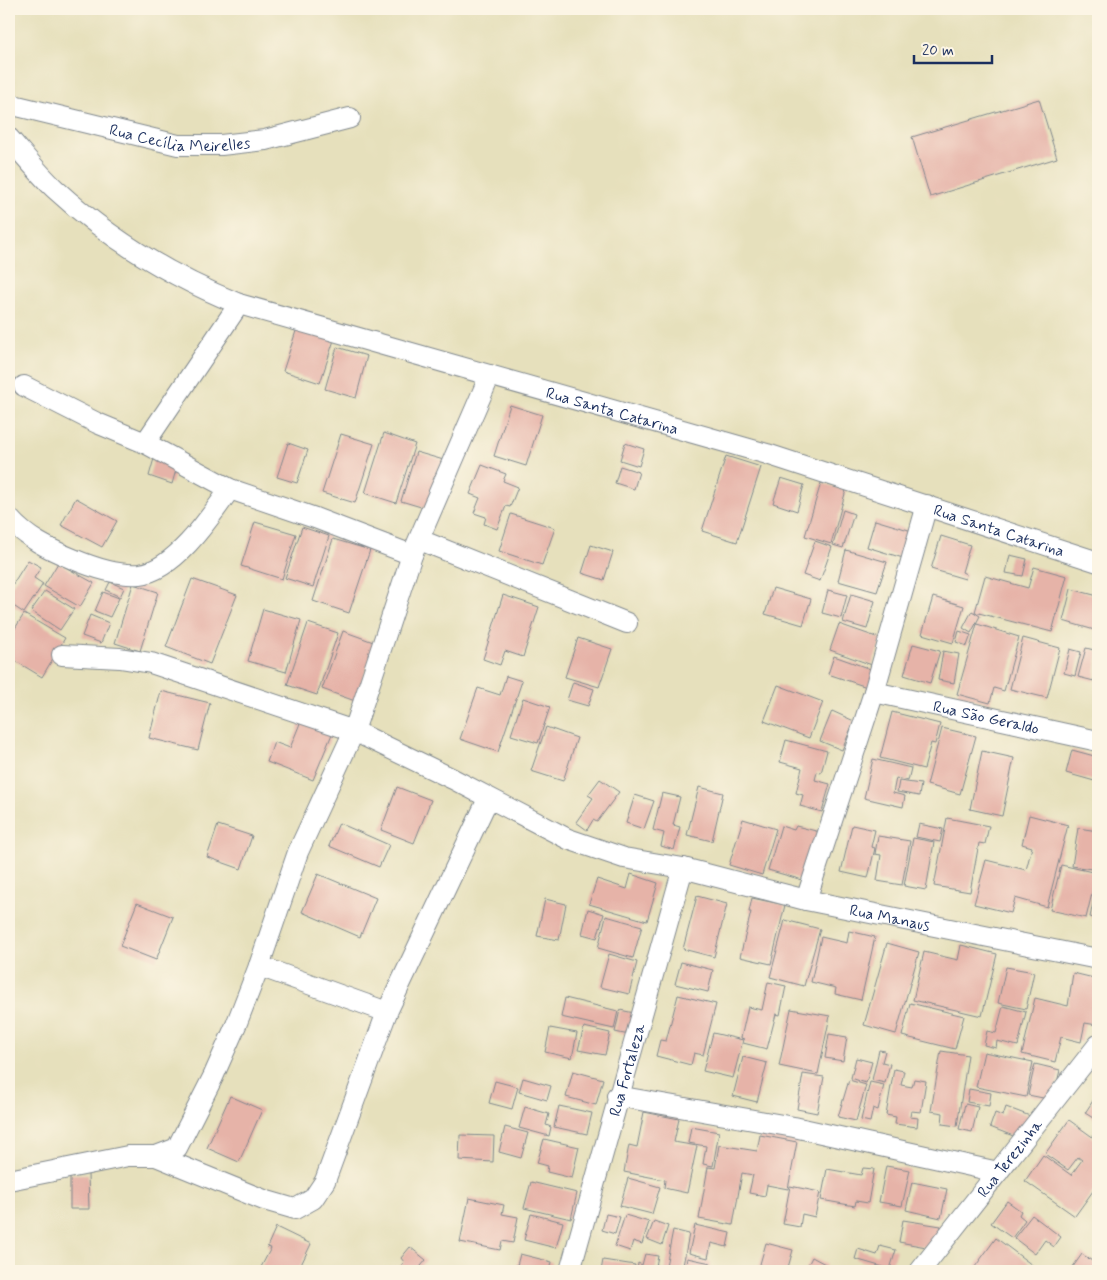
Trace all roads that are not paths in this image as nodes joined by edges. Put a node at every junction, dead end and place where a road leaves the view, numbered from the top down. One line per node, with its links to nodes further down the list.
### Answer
1 (9, 104): 2 (street, Rua Cecília Meirelles)
2 (350, 118)
3 (9, 138): 4 (street, Rua Santa Catarina)
4 (239, 304): 5 (street, Rua Santa Catarina); 7 (street)
5 (490, 374): 9 (street, Rua Santa Catarina); 11 (street)
6 (24, 386): 7 (street)
7 (145, 443): 8 (street)
8 (230, 489): 10 (street); 11 (street)
9 (927, 505): 12 (street, Rua Santa Catarina); 15 (street)
10 (9, 518)
11 (416, 548): 13 (street); 16 (street)
12 (1098, 562)
13 (627, 623)
14 (62, 655): 16 (street, Rua Manaus)
15 (874, 692): 17 (street, Rua São Geraldo); 20 (street)
16 (354, 731): 18 (street, Rua Manaus); 22 (street)
17 (1098, 741)
18 (488, 799): 19 (street, Rua Manaus); 23 (street)
19 (683, 868): 20 (street, Rua Manaus); 25 (street, Rua Fortaleza)
20 (806, 900): 21 (street, Rua Manaus)
21 (1098, 959)
22 (260, 966): 23 (street); 26 (street)
23 (387, 1012): 26 (street)
24 (1098, 1045): 27 (street, Rua Terezinha)
25 (617, 1096): 27 (street); 29 (street, Rua Fortaleza)
26 (156, 1156): 28 (street)
27 (998, 1172): 30 (street, Rua Terezinha)
28 (9, 1180)
29 (570, 1271)
30 (920, 1271)

